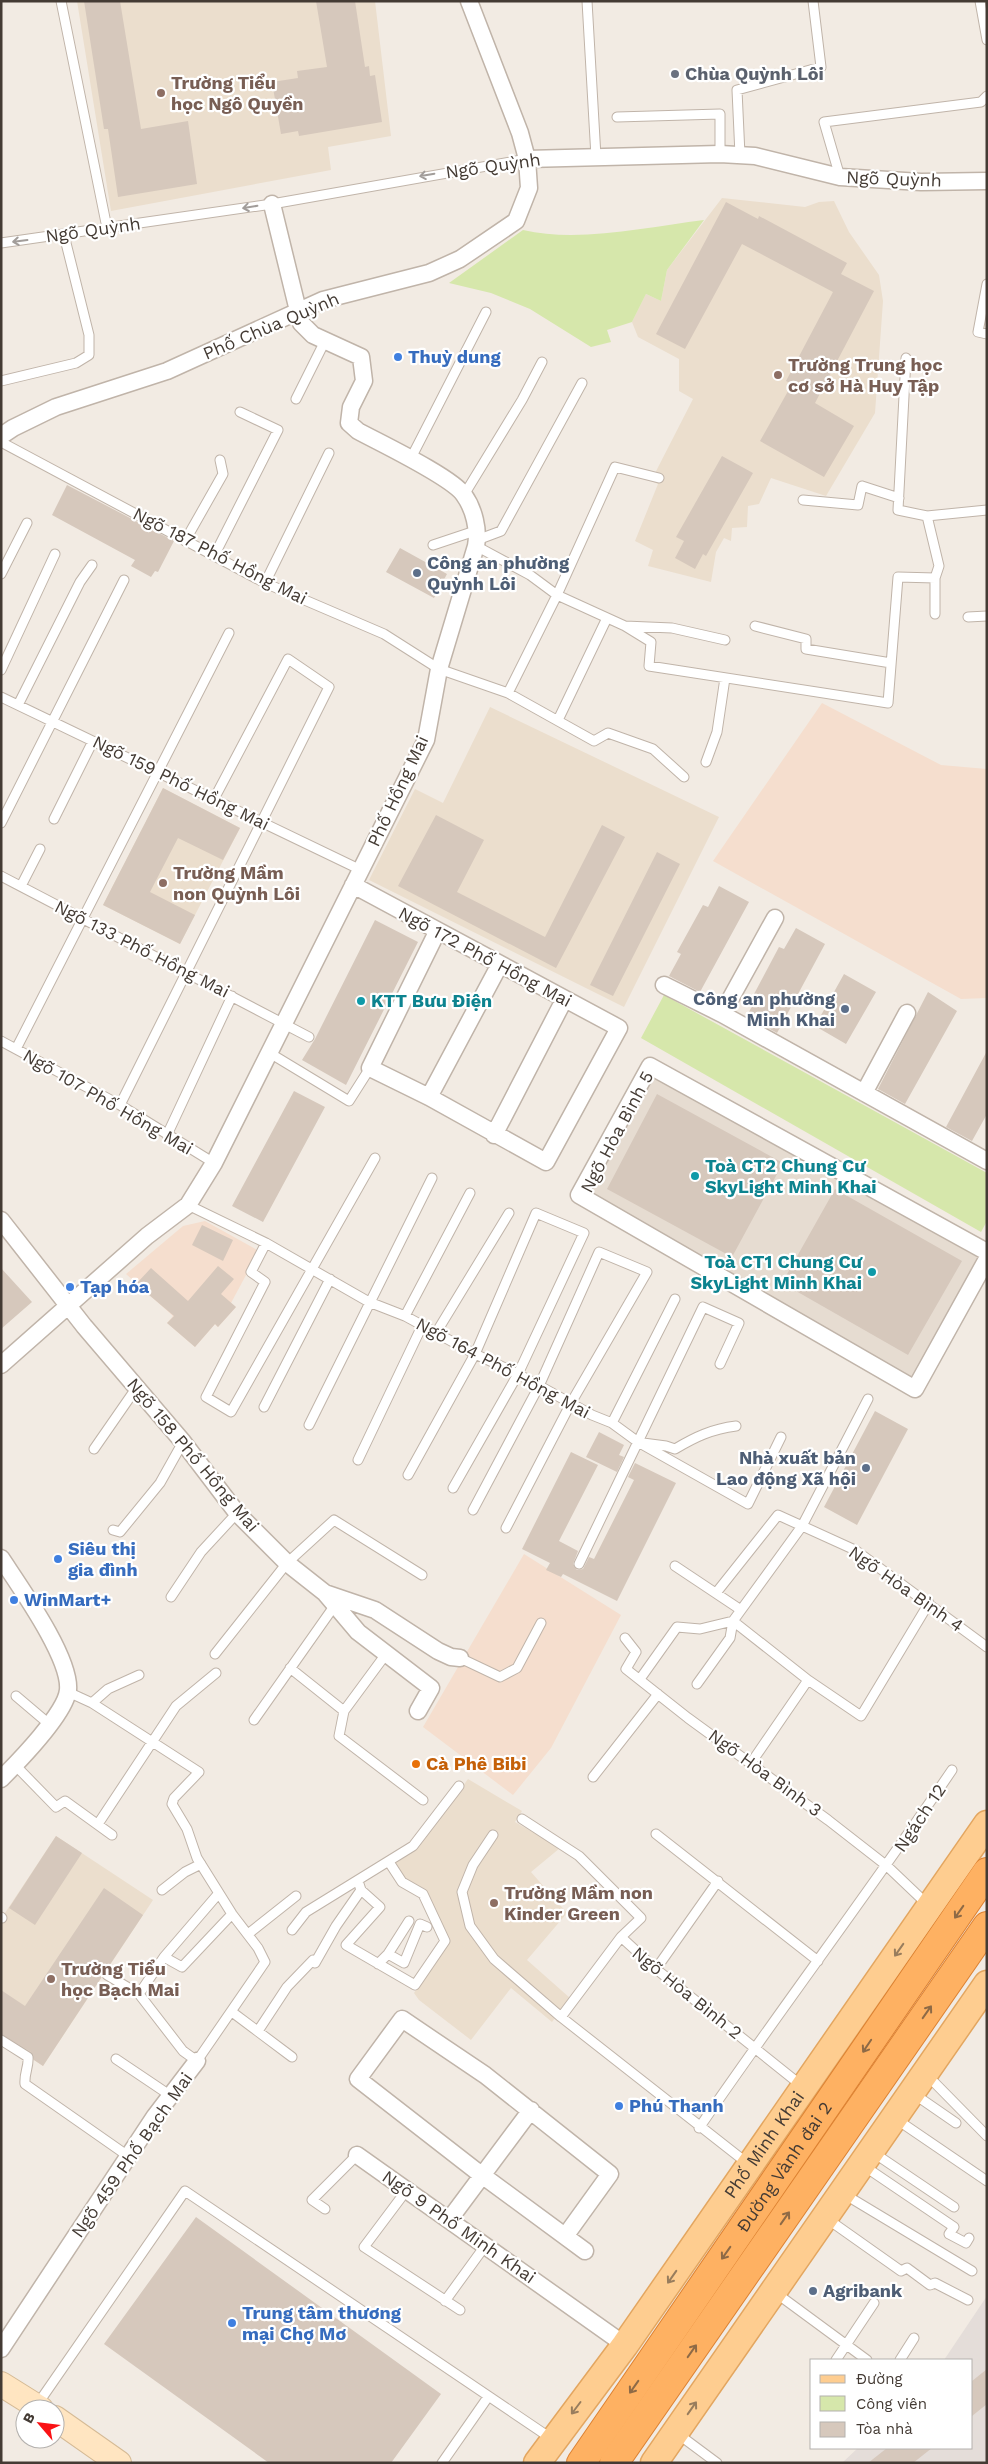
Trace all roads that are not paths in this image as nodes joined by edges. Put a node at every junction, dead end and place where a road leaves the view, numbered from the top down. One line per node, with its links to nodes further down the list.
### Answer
1 (61, 1): 16 (lane)
2 (469, 1): 12 (street, Phố Chùa Quỳnh)
3 (587, 1): 11 (lane)
4 (813, 1): 10 (lane)
5 (980, 1): 6 (lane)
6 (987, 40)
7 (987, 96): 13 (lane)
8 (617, 117): 9 (lane)
9 (720, 154): 10 (street, Ngõ Quỳnh); 11 (street, Ngõ Quỳnh)
10 (740, 155): 13 (street, Ngõ Quỳnh)
11 (596, 157): 12 (street, Ngõ Quỳnh)
12 (527, 159): 15 (lane, Ngõ Quỳnh, one-way to 15); 20 (street, Phố Chùa Quỳnh)
13 (840, 177): 14 (street, Ngõ Quỳnh)
14 (987, 181)
15 (272, 204): 16 (lane, Ngõ Quỳnh, one-way to 16); 20 (street)
16 (107, 228): 17 (lane, Ngõ Quỳnh)
17 (64, 235): 18 (lane, Ngõ Quỳnh, one-way to 18); 26 (lane)
18 (1, 243)
19 (987, 284): 22 (lane)
20 (297, 312): 23 (street); 30 (street, Phố Chùa Quỳnh)
21 (486, 312): 34 (lane)
22 (987, 334)
23 (326, 341): 28 (lane); 34 (street)
24 (906, 358): 37 (lane)
25 (542, 362): 36 (lane)
26 (1, 381)
27 (582, 383): 42 (lane)
28 (296, 399)
29 (240, 412): 46 (lane)
30 (1, 436)
31 (1, 442): 43 (lane, Ngõ 187 Phố Hồng Mai)
32 (329, 453): 51 (lane)
33 (220, 460): 43 (lane)
34 (410, 460): 36 (street)
35 (659, 478): 52 (lane)
36 (464, 495): 42 (street)
37 (898, 498): 38 (lane); 40 (lane)
38 (803, 500)
39 (987, 510): 40 (lane)
40 (927, 516): 49 (lane)
41 (27, 523): 48 (lane)
42 (477, 539): 44 (lane); 52 (lane); 62 (street, Phố Hồng Mai)
43 (186, 541): 46 (lane, Ngõ 187 Phố Hồng Mai)
44 (433, 545)
45 (56, 554): 63 (lane)
46 (214, 556): 51 (lane, Ngõ 187 Phố Hồng Mai)
47 (92, 565): 67 (lane)
48 (1, 574)
49 (935, 578): 53 (lane); 61 (lane)
50 (124, 580): 69 (lane)
51 (264, 583): 62 (lane, Ngõ 187 Phố Hồng Mai)
52 (557, 595): 56 (lane); 65 (lane)
53 (936, 614)
54 (987, 616): 55 (lane)
55 (968, 617)
56 (607, 618): 57 (lane); 68 (lane)
57 (626, 626): 60 (lane); 64 (lane)
58 (755, 626): 61 (lane)
59 (228, 633): 72 (lane)
60 (725, 640)
61 (891, 663): 64 (lane)
62 (439, 669): 65 (lane, Ngõ 187 Phố Hồng Mai); 79 (street, Phố Hồng Mai)
63 (1, 670)
64 (725, 678): 71 (lane)
65 (508, 692): 68 (lane, Ngõ 187 Phố Hồng Mai)
66 (1, 697): 67 (lane, Ngõ 159 Phố Hồng Mai)
67 (18, 705): 69 (lane, Ngõ 159 Phố Hồng Mai)
68 (558, 720): 73 (lane, Ngõ 187 Phố Hồng Mai)
69 (53, 722): 70 (lane, Ngõ 159 Phố Hồng Mai); 77 (lane)
70 (93, 741): 72 (lane, Ngõ 159 Phố Hồng Mai); 75 (lane)
71 (706, 762)
72 (158, 772): 74 (lane, Ngõ 159 Phố Hồng Mai); 83 (lane)
73 (684, 777)
74 (214, 799): 76 (lane, Ngõ 159 Phố Hồng Mai); 76 (lane)
75 (54, 819)
76 (261, 822): 79 (lane, Ngõ 159 Phố Hồng Mai); 87 (lane)
77 (1, 823)
78 (40, 849): 82 (lane)
79 (361, 870): 81 (street, Phố Hồng Mai)
80 (1, 876): 82 (lane, Ngõ 133 Phố Hồng Mai)
81 (353, 885): 85 (street, Ngõ 172 Phố Hồng Mai); 93 (street, Phố Hồng Mai)
82 (21, 886): 83 (lane, Ngõ 133 Phố Hồng Mai)
83 (82, 918): 87 (lane, Ngõ 133 Phố Hồng Mai); 96 (lane)
84 (775, 918): 92 (street)
85 (437, 932): 86 (street, Ngõ 172 Phố Hồng Mai); 98 (street)
86 (499, 966): 90 (street, Ngõ 172 Phố Hồng Mai); 100 (street)
87 (185, 972): 89 (lane, Ngõ 133 Phố Hồng Mai); 101 (lane)
88 (664, 985): 92 (street)
89 (232, 996): 93 (lane, Ngõ 133 Phố Hồng Mai); 102 (lane)
90 (564, 1000): 103 (street); 103 (street, Ngõ 172 Phố Hồng Mai)
91 (907, 1013): 99 (street)
92 (722, 1014): 99 (street)
93 (283, 1023): 94 (lane, Ngõ 133 Phố Hồng Mai); 97 (street, Phố Hồng Mai)
94 (309, 1037)
95 (1, 1042): 96 (lane, Ngõ 107 Phố Hồng Mai)
96 (16, 1049): 101 (lane, Ngõ 107 Phố Hồng Mai)
97 (268, 1052): 98 (lane); 106 (street, Phố Hồng Mai)
98 (370, 1068): 100 (street)
99 (864, 1093): 105 (street)
100 (429, 1097): 103 (street)
101 (120, 1105): 102 (lane, Ngõ 107 Phố Hồng Mai)
102 (167, 1135): 106 (lane, Ngõ 107 Phố Hồng Mai)
103 (494, 1135)
104 (375, 1158): 115 (lane)
105 (987, 1161)
106 (214, 1162): 109 (street, Phố Hồng Mai)
107 (432, 1178): 118 (lane)
108 (470, 1193): 120 (lane)
109 (188, 1205): 112 (lane, Ngõ 164 Phố Hồng Mai); 119 (street, Phố Hồng Mai)
110 (510, 1213): 122 (lane)
111 (1, 1220): 119 (street)
112 (266, 1242): 115 (lane, Ngõ 164 Phố Hồng Mai); 115 (lane)
113 (987, 1252): 114 (street, Ngõ Hòa Bình 5)
114 (987, 1259)
115 (311, 1269): 116 (lane, Ngõ 164 Phố Hồng Mai)
116 (330, 1279): 118 (lane, Ngõ 164 Phố Hồng Mai); 131 (lane)
117 (675, 1299): 132 (lane)
118 (369, 1302): 120 (lane, Ngõ 164 Phố Hồng Mai); 133 (lane)
119 (69, 1306): 125 (street, Phố Hồng Mai); 128 (street, Ngõ 158 Phố Hồng Mai)
120 (405, 1316): 121 (lane, Ngõ 164 Phố Hồng Mai)
121 (422, 1326): 122 (lane, Ngõ 164 Phố Hồng Mai); 139 (lane)
122 (436, 1333): 123 (lane, Ngõ 164 Phố Hồng Mai)
123 (475, 1354): 126 (lane, Ngõ 164 Phố Hồng Mai); 126 (lane); 140 (lane)
124 (720, 1364): 137 (lane)
125 (1, 1365)
126 (518, 1374): 127 (lane, Ngõ 164 Phố Hồng Mai); 141 (lane)
127 (538, 1386): 130 (lane, Ngõ 164 Phố Hồng Mai); 130 (lane); 142 (lane)
128 (136, 1387): 136 (street, Ngõ 158 Phố Hồng Mai); 138 (lane)
129 (868, 1399): 144 (lane)
130 (571, 1403): 132 (lane, Ngõ 164 Phố Hồng Mai); 145 (lane)
131 (264, 1407)
132 (612, 1423): 137 (lane, Ngõ 164 Phố Hồng Mai)
133 (310, 1425)
134 (736, 1426): 137 (lane)
135 (781, 1437): 137 (lane, Ngõ 164 Phố Hồng Mai)
136 (183, 1442): 143 (street, Ngõ 158 Phố Hồng Mai); 146 (lane)
137 (638, 1442): 149 (lane)
138 (94, 1449)
139 (358, 1460)
140 (408, 1475)
141 (453, 1488)
142 (473, 1510)
143 (237, 1513): 148 (street, Ngõ 158 Phố Hồng Mai); 153 (lane)
144 (802, 1526): 152 (lane, Ngõ Hòa Bình 4); 155 (lane, Ngõ Hòa Bình 4); 156 (lane)
145 (506, 1528)
146 (113, 1530)
147 (1, 1558): 170 (street)
148 (287, 1563): 151 (lane); 154 (street, Ngõ 158 Phố Hồng Mai); 161 (lane)
149 (579, 1564)
150 (675, 1566): 152 (lane)
151 (422, 1575)
152 (716, 1593): 156 (lane)
153 (171, 1597)
154 (330, 1599): 162 (street); 163 (street, Ngõ 158 Phố Hồng Mai); 164 (lane)
155 (929, 1603): 160 (lane, Ngõ Hòa Bình 4); 168 (lane)
156 (741, 1610): 157 (lane)
157 (733, 1621): 167 (lane); 168 (lane); 169 (lane)
158 (542, 1624): 163 (lane)
159 (625, 1638): 167 (lane, Ngõ Hòa Bình 3)
160 (987, 1647)
161 (215, 1654)
162 (386, 1654): 174 (lane); 175 (street)
163 (460, 1658)
164 (290, 1668): 174 (lane); 176 (lane)
165 (216, 1673): 178 (lane)
166 (139, 1675): 173 (lane)
167 (640, 1679): 171 (lane, Ngõ Hòa Bình 3)
168 (808, 1680): 179 (lane)
169 (697, 1684)
170 (68, 1692): 173 (lane); 177 (street)
171 (658, 1694): 179 (lane, Ngõ Hòa Bình 3); 182 (lane)
172 (16, 1696): 177 (lane)
173 (92, 1703): 178 (lane)
174 (344, 1710): 185 (lane)
175 (418, 1711)
176 (254, 1720)
177 (49, 1724): 180 (street)
178 (152, 1741): 187 (lane); 193 (lane)
179 (751, 1763): 194 (lane, Ngõ Hòa Bình 3)
180 (15, 1765): 183 (street); 187 (lane)
181 (952, 1770): 194 (lane, Ngách 12)
182 (593, 1777)
183 (1, 1779)
184 (460, 1786): 192 (lane)
185 (424, 1800)
186 (522, 1819): 208 (lane, Ngõ Hòa Bình 2)
187 (98, 1824): 190 (lane)
188 (987, 1824): 201 (main road, Phố Minh Khai)
189 (656, 1834): 196 (lane)
190 (112, 1835)
191 (493, 1835): 218 (lane)
192 (388, 1862): 197 (lane); 212 (lane)
193 (201, 1864): 198 (lane); 199 (lane)
194 (887, 1866): 201 (lane, Ngõ Hòa Bình 3); 211 (lane, Ngách 12)
195 (987, 1872): 272 (highway, Đường Vành đai 2, one-way to 272)
196 (718, 1881): 211 (lane); 213 (lane)
197 (359, 1885): 206 (lane); 212 (lane); 219 (lane)
198 (162, 1890)
199 (219, 1893): 202 (lane); 210 (lane)
200 (296, 1896): 207 (lane)
201 (929, 1906): 226 (main road, Phố Minh Khai, one-way to 226)
202 (232, 1914): 207 (lane); 210 (lane)
203 (408, 1921): 209 (lane)
204 (987, 1926): 273 (highway, Đường Vành đai 2, one-way to 204)
205 (427, 1927): 209 (lane)
206 (292, 1930)
207 (248, 1934): 217 (lane, Ngõ 459 Phố Bạch Mai)
208 (621, 1938): 213 (lane, Ngõ Hòa Bình 2); 218 (lane)
209 (388, 1954): 212 (lane)
210 (164, 1956): 216 (lane)
211 (818, 1961): 221 (lane, Ngách 12)
212 (378, 1964)
213 (656, 1969): 221 (lane, Ngõ Hòa Bình 2)
214 (107, 1975): 216 (lane)
215 (987, 1984): 225 (main road)
216 (139, 1994): 224 (lane)
217 (232, 2012): 219 (lane); 224 (lane, Ngõ 459 Phố Bạch Mai)
218 (561, 2017): 231 (lane)
219 (258, 2031): 222 (lane)
220 (1, 2040): 234 (lane)
221 (754, 2048): 226 (lane, Ngõ Hòa Bình 2); 231 (lane, Ngách 12)
222 (292, 2057)
223 (116, 2059): 227 (lane)
224 (197, 2061): 227 (street, Ngõ 459 Phố Bạch Mai)
225 (919, 2083): 229 (main road); 230 (lane); 232 (lane)
226 (804, 2087): 236 (main road, Phố Minh Khai)
227 (171, 2096): 234 (street, Ngõ 459 Phố Bạch Mai)
228 (531, 2110): 237 (street); 237 (street); 245 (street)
229 (895, 2117): 235 (main road); 238 (lane)
230 (956, 2123)
231 (700, 2128): 236 (lane)
232 (987, 2136)
233 (357, 2155): 239 (street, Ngõ 9 Phố Minh Khai); 242 (lane, Ngõ 9 Phố Minh Khai)
234 (128, 2156): 258 (street, Ngõ 459 Phố Bạch Mai)
235 (867, 2158): 240 (main road); 241 (lane); 246 (lane)
236 (750, 2165): 256 (main road, Phố Minh Khai, one-way to 256)
237 (482, 2175): 244 (street); 245 (street)
238 (987, 2181)
239 (406, 2191): 244 (street, Ngõ 9 Phố Minh Khai); 252 (lane)
240 (842, 2193): 243 (main road); 249 (lane)
241 (954, 2207)
242 (325, 2209)
243 (825, 2218): 250 (main road); 251 (lane)
244 (449, 2220): 247 (street, Ngõ 9 Phố Minh Khai)
245 (566, 2235): 248 (street)
246 (969, 2238)
247 (485, 2246): 252 (lane); 256 (street, Ngõ 9 Phố Minh Khai)
248 (585, 2251)
249 (972, 2271)
250 (773, 2291): 257 (lane); 267 (main road, one-way to 250)
251 (968, 2300)
252 (446, 2301): 254 (lane)
253 (874, 2303): 257 (lane)
254 (460, 2310)
255 (914, 2338): 261 (lane)
256 (624, 2344): 268 (main road, Phố Minh Khai, one-way to 268)
257 (846, 2345): 259 (lane); 260 (lane)
258 (1, 2349)
259 (837, 2359)
260 (866, 2359)
261 (901, 2359)
262 (1, 2384): 264 (main road)
263 (488, 2398): 265 (lane); 268 (lane); 270 (lane)
264 (25, 2399)
265 (52, 2399)
266 (65, 2426): 269 (main road)
267 (676, 2432): 274 (main road); 275 (lane)
268 (552, 2440): 271 (main road, Phố Minh Khai)
269 (119, 2463)
270 (442, 2463)
271 (537, 2463)
272 (581, 2463)
273 (614, 2463)
274 (654, 2463)
275 (717, 2463)

